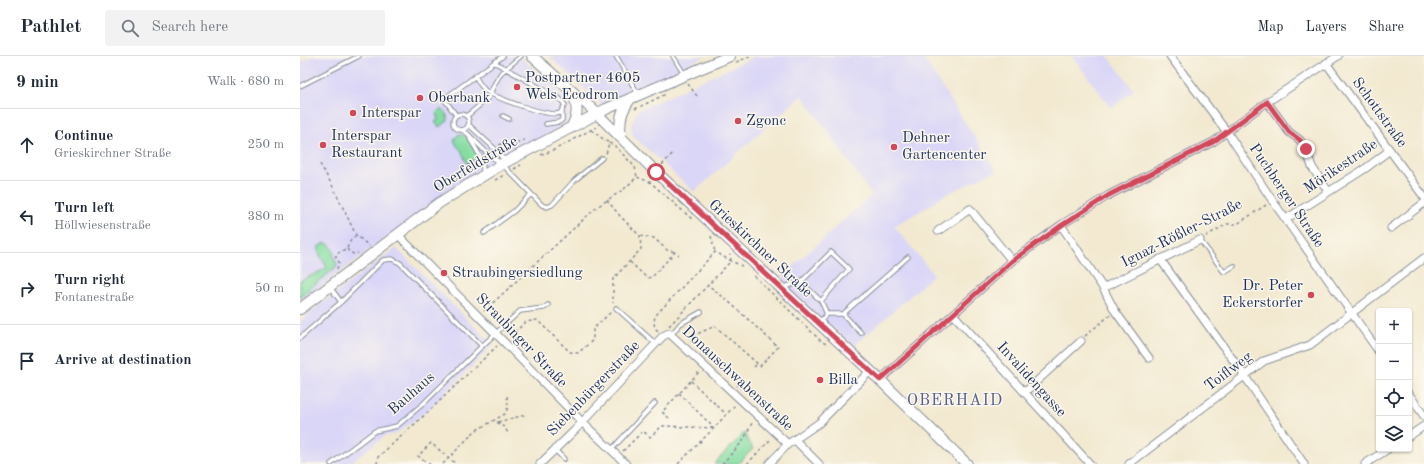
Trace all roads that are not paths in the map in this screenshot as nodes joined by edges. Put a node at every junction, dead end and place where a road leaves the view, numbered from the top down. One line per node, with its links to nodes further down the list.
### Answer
1 (359, 56): 15 (lane)
2 (503, 56): 10 (lane)
3 (521, 56): 12 (lane)
4 (532, 56): 17 (main road, Grieskirchner Straße)
5 (616, 56): 18 (lane)
6 (673, 56): 14 (lane)
7 (730, 56): 14 (main road, Oberfeldstraße)
8 (1170, 56): 30 (street, Puchberger Straße)
9 (1338, 56): 11 (street)
10 (494, 62): 12 (lane); 13 (lane)
11 (1326, 63): 19 (street); 33 (street, Schottstraße)
12 (505, 69): 16 (lane); 20 (lane)
13 (475, 76): 16 (lane); 22 (lane)
14 (686, 80): 18 (main road, Oberfeldstraße)
15 (300, 86)
16 (490, 93): 20 (lane); 23 (lane)
17 (574, 93): 21 (main road, Grieskirchner Straße); 28 (main road)
18 (635, 97): 21 (main road, Oberfeldstraße); 32 (main road)
19 (1267, 102): 30 (street); 37 (street)
20 (562, 110): 26 (lane)
21 (597, 114): 28 (main road, Oberfeldstraße); 32 (main road, Grieskirchner Straße)
22 (456, 115): 23 (lane); 29 (lane)
23 (467, 116): 27 (lane)
24 (503, 116): 25 (lane)
25 (509, 119)
26 (546, 124)
27 (469, 125): 29 (lane); 35 (lane)
28 (571, 128): 35 (main road, Oberfeldstraße)
29 (462, 130): 31 (lane)
30 (1227, 132): 41 (street, Puchberger Straße); 42 (street)
31 (468, 134): 35 (lane); 36 (lane)
32 (620, 137): 55 (main road, Grieskirchner Straße)
33 (1390, 150): 37 (street, Mörikestraße); 39 (street, Schottstraße)
34 (602, 158): 38 (lane)
35 (504, 163): 36 (main road, Oberfeldstraße); 38 (lane)
36 (486, 180): 46 (main road, Oberfeldstraße)
37 (1328, 191): 41 (street, Mörikestraße)
38 (531, 194): 45 (lane)
39 (1424, 197)
40 (1424, 203): 43 (street)
41 (1286, 219): 66 (street, Puchberger Straße)
42 (1062, 225): 51 (street); 56 (street)
43 (1391, 228)
44 (938, 231): 51 (street)
45 (484, 233)
46 (398, 234): 54 (main road, Oberfeldstraße); 69 (street, Straubinger Straße)
47 (1200, 240): 49 (street, Ignaz-Rößler-Straße); 52 (lane)
48 (908, 257): 64 (lane)
49 (1160, 259): 56 (street, Ignaz-Rößler-Straße); 78 (street)
50 (1424, 259): 66 (street, Toiflweg)
51 (1012, 261): 65 (street)
52 (1234, 266)
53 (801, 282): 55 (lane); 57 (lane); 57 (lane)
54 (329, 286): 58 (lane); 60 (main road, Oberfeldstraße)
55 (781, 288): 67 (main road, Grieskirchner Straße)
56 (1103, 288): 76 (street)
57 (821, 301): 63 (lane)
58 (341, 302): 71 (lane); 74 (lane)
59 (548, 305): 69 (lane, Bauhaus)
60 (300, 309)
61 (614, 309): 73 (lane)
62 (701, 312): 70 (lane)
63 (828, 314): 64 (lane); 67 (lane)
64 (843, 314): 68 (lane)
65 (953, 314): 79 (street); 80 (street, Invalidengasse)
66 (1351, 314): 75 (street, Puchberger Straße); 78 (street, Toiflweg)
67 (818, 324): 77 (main road, Grieskirchner Straße)
68 (861, 333)
69 (495, 334): 74 (lane, Bauhaus); 84 (street, Straubinger Straße)
70 (668, 335): 73 (street, Siebenbürgerstraße); 88 (street, Donauschwabenstraße)
71 (300, 338)
72 (1081, 340): 80 (street)
73 (656, 344): 84 (street, Siebenbürgerstraße)
74 (482, 346): 93 (lane, Bauhaus)
75 (1376, 348)
76 (1149, 358)
77 (870, 371): 79 (main road, Grieskirchner Straße); 87 (street)
78 (1244, 376): 100 (street, Toiflweg); 101 (street)
79 (880, 380): 98 (main road, Grieskirchner Straße)
80 (1025, 392): 99 (street, Invalidengasse)
81 (1412, 398): 83 (street)
82 (655, 403): 90 (lane)
83 (1424, 416)
84 (582, 422): 89 (street, Siebenbürgerstraße); 90 (street, Straubinger Straße)
85 (1424, 426): 86 (street)
86 (1412, 434)
87 (795, 440): 88 (street); 97 (street)
88 (788, 444): 96 (street)
89 (554, 450): 92 (lane); 94 (street, Siebenbürgerstraße)
90 (611, 450): 95 (street, Straubinger Straße)
91 (1383, 452): 102 (street)
92 (564, 459)
93 (331, 464)
94 (540, 464)
95 (626, 464)
96 (768, 464)
97 (819, 464)
98 (967, 464)
99 (1090, 464)
100 (1129, 464)
101 (1304, 464)
102 (1365, 464)

